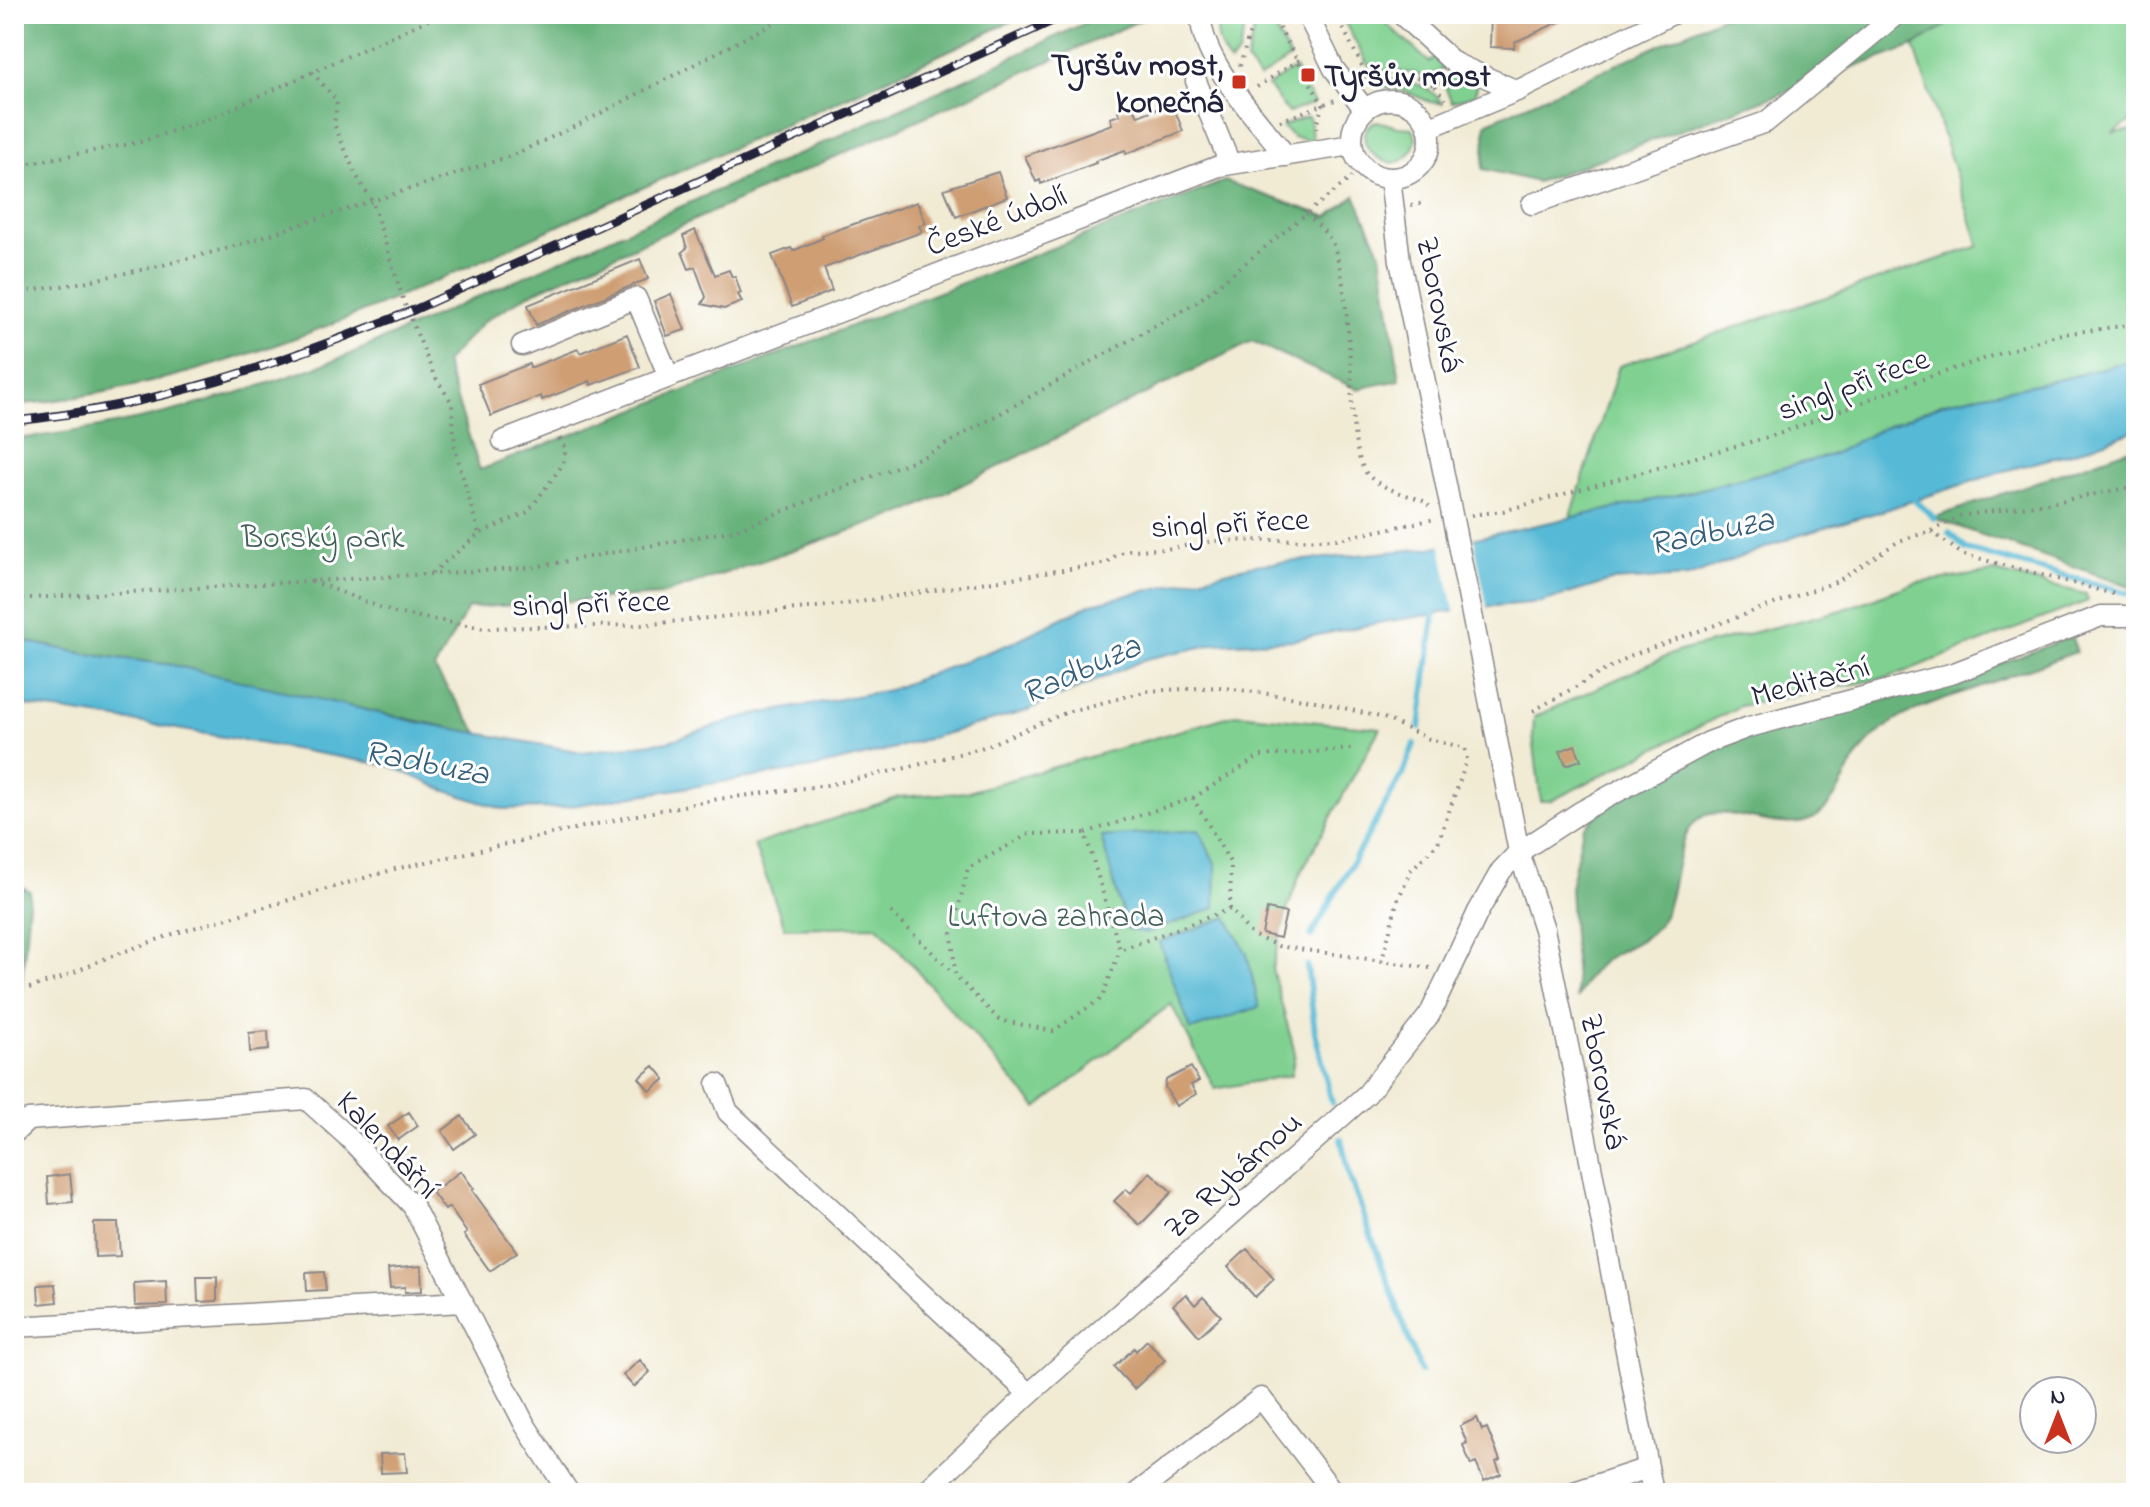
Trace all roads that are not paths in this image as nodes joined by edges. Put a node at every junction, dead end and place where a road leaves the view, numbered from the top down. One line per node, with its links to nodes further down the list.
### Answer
1 (1201, 14): 11 (street)
2 (1307, 14): 8 (street)
3 (1401, 14): 7 (street)
4 (1672, 14): 7 (street)
5 (1897, 14): 14 (street)
6 (1196, 81): 12 (street)
7 (1517, 91): 9 (street)
8 (1365, 110): 9 (street); 10 (street)
9 (1428, 128): 13 (street)
10 (1352, 145): 11 (street, České údolí); 13 (street)
11 (1286, 156): 12 (street, České údolí)
12 (1230, 164): 16 (street, České údolí)
13 (1390, 178): 19 (street, Zborovská, bridge)
14 (1532, 204)
15 (522, 345): 16 (street)
16 (669, 377): 17 (street, České údolí)
17 (503, 441)
18 (2136, 616): 19 (street, Meditační)
19 (1519, 852): 24 (street, Za Rybárnou); 25 (street, Zborovská)
20 (717, 1084): 24 (street)
21 (14, 1133): 22 (street, Kalendářní)
22 (463, 1302): 23 (street); 26 (street, Kalendářní)
23 (14, 1327)
24 (1029, 1394): 27 (street, Za Rybárnou)
25 (1648, 1468): 30 (street); 31 (street, Zborovská)
26 (569, 1493)
27 (924, 1493)
28 (1137, 1493): 29 (street)
29 (1334, 1493)
30 (1571, 1493)
31 (1653, 1493)

